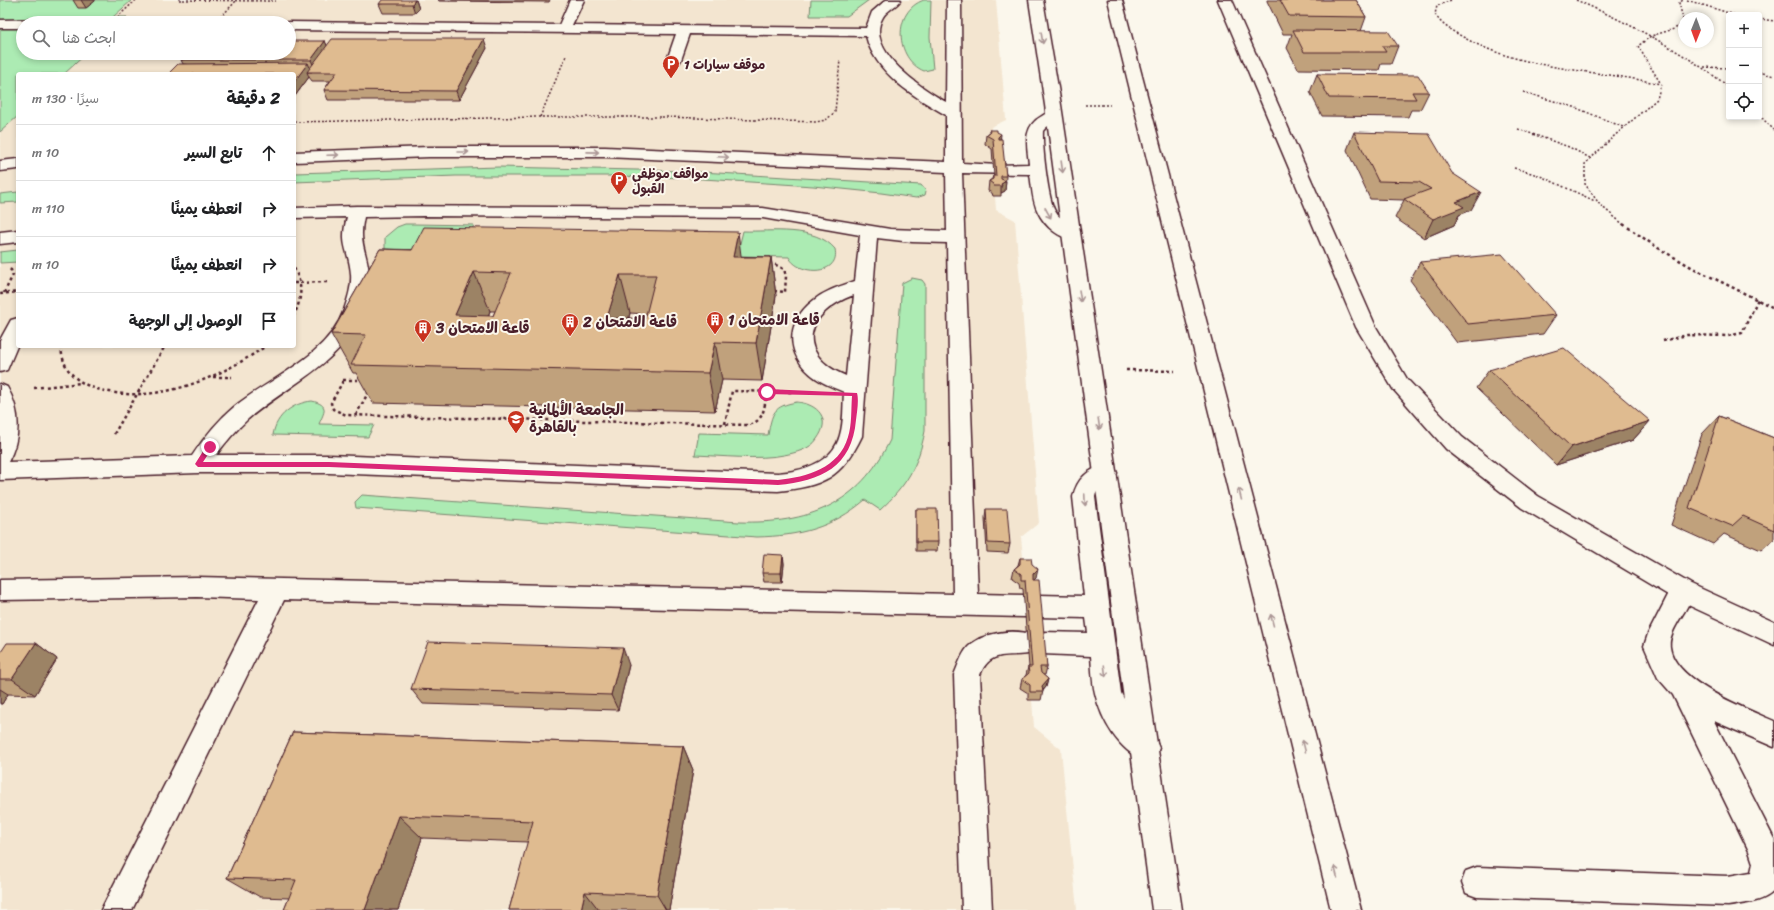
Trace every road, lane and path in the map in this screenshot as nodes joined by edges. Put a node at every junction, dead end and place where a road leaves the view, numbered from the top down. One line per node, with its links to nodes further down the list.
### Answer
1 (136, 0): 14 (path)
2 (238, 0): 15 (path)
3 (577, 0): 21 (main road)
4 (894, 0): 25 (main road)
5 (954, 0): 37 (main road)
6 (1036, 0): 36 (main road, one-way to 36)
7 (1115, 0): 35 (main road)
8 (1225, 0): 99 (main road)
9 (1451, 0): 32 (path)
10 (1576, 0): 26 (path)
11 (1683, 0): 26 (path)
12 (1687, 0): 13 (path)
13 (1726, 12)
14 (119, 16)
15 (222, 16)
16 (1762, 19): 17 (path)
17 (1774, 21)
18 (0, 24): 19 (main road)
19 (16, 24)
20 (296, 26): 21 (main road)
21 (564, 28): 22 (main road)
22 (579, 28): 23 (main road); 38 (path)
23 (684, 30): 24 (main road); 27 (main road)
24 (842, 31): 25 (main road); 38 (path)
25 (872, 32): 37 (main road)
26 (1651, 35): 28 (path); 32 (path)
27 (674, 60)
28 (1704, 67): 29 (path); 33 (path)
29 (1726, 68)
30 (1762, 73): 31 (path)
31 (1774, 76)
32 (1661, 84): 41 (path)
33 (1726, 85)
34 (1523, 92): 41 (path)
35 (1142, 106): 36 (path); 82 (main road)
36 (1054, 110): 51 (main road); 58 (main road, one-way to 58)
37 (954, 113): 47 (main road)
38 (540, 117): 40 (path)
39 (1762, 118): 43 (path)
40 (296, 122)
41 (1623, 127): 46 (path)
42 (1518, 129): 46 (path)
43 (1774, 130)
44 (296, 144): 47 (main road)
45 (296, 157): 47 (main road, one-way to 47)
46 (1590, 158): 54 (path)
47 (954, 161): 51 (main road); 60 (main road)
48 (16, 164): 49 (main road)
49 (0, 166)
50 (1514, 168): 54 (path)
51 (1039, 169): 58 (main road, one-way to 58)
52 (16, 176): 53 (main road)
53 (0, 178)
54 (1596, 201): 72 (path)
55 (357, 211): 56 (main road); 57 (main road); 93 (main road)
56 (296, 213)
57 (869, 232): 60 (main road); 65 (main road)
58 (1071, 234): 81 (main road, one-way to 81)
59 (16, 236): 61 (main road)
60 (955, 237): 100 (main road)
61 (0, 238)
62 (765, 264): 68 (path)
63 (2, 268): 69 (path)
64 (296, 271): 74 (path)
65 (865, 284): 70 (main road); 86 (main road)
66 (769, 291): 68 (path)
67 (16, 292): 69 (path)
68 (785, 292): 70 (path)
69 (4, 293): 71 (path)
70 (837, 293): 86 (main road)
71 (0, 294)
72 (1758, 300): 73 (path); 76 (path)
73 (1774, 308)
74 (296, 309)
75 (16, 329): 80 (main road)
76 (1662, 341)
77 (61, 348): 84 (path)
78 (164, 348): 90 (path)
79 (263, 348): 90 (path)
80 (0, 365)
81 (1091, 370): 82 (path); 96 (main road, one-way to 96)
82 (1210, 372): 111 (main road, one-way to 82)
83 (343, 380): 91 (path)
84 (81, 383): 85 (path); 90 (path)
85 (32, 388)
86 (855, 388): 93 (main road)
87 (0, 392): 92 (main road)
88 (767, 392): 89 (path); 91 (path); 91 (path)
89 (796, 392)
90 (137, 394): 94 (path)
91 (725, 424)
92 (0, 457)
93 (198, 464): 94 (main road)
94 (94, 467): 95 (main road)
95 (0, 471)
96 (1106, 473): 101 (main road, one-way to 101); 106 (main road)
97 (278, 589): 98 (main road); 100 (main road); 108 (main road)
98 (0, 590)
99 (1682, 591): 102 (main road); 104 (main road)
100 (966, 604): 101 (main road)
101 (1098, 608): 103 (main road)
102 (1774, 634)
103 (1102, 645): 106 (main road, one-way to 106); 109 (main road)
104 (1683, 688): 105 (main road); 107 (main road)
105 (1774, 734)
106 (1145, 748): 110 (main road)
107 (1477, 882)
108 (116, 910)
109 (977, 910)
110 (1167, 910)
111 (1346, 910)

